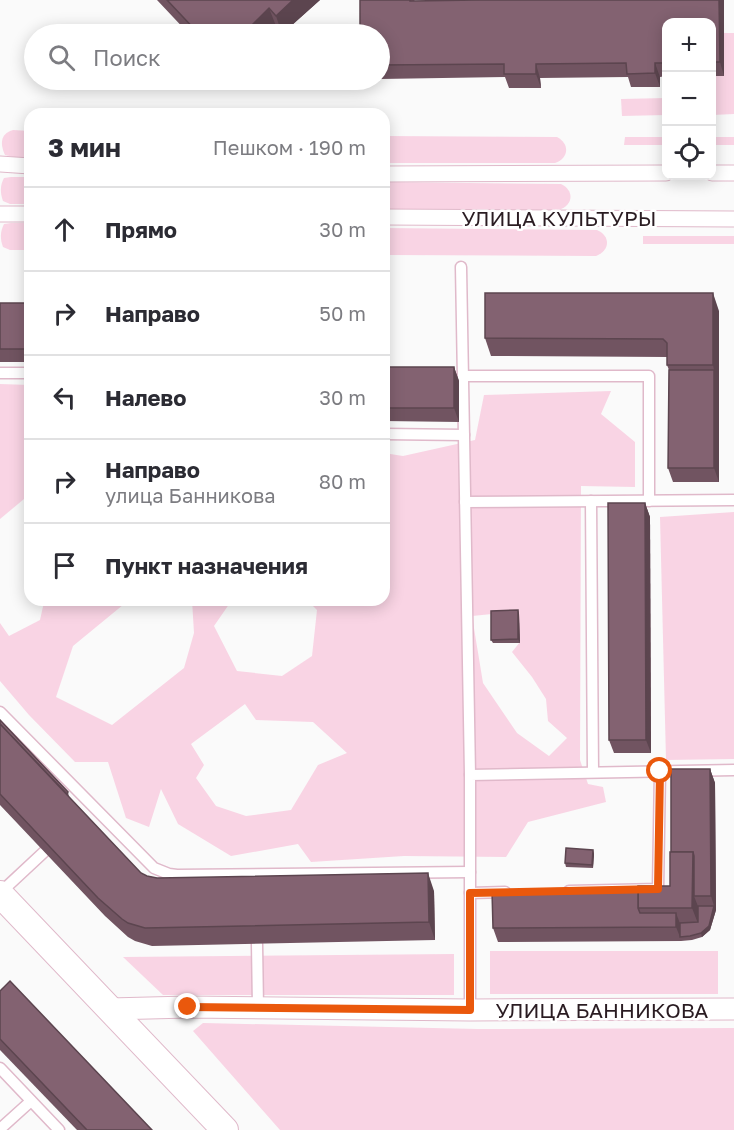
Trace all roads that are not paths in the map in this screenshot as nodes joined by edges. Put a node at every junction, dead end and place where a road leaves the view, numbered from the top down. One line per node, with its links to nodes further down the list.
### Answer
1 (0, 164): 2 (street)
2 (24, 166)
3 (662, 173): 6 (street)
4 (716, 173): 5 (street)
5 (734, 173)
6 (390, 174)
7 (0, 214): 8 (street)
8 (24, 214)
9 (390, 217): 10 (street, УЛИЦА КУЛЬТУРЫ)
10 (734, 219)
11 (461, 267): 14 (lane)
12 (0, 373): 13 (lane)
13 (24, 373)
14 (463, 376): 16 (lane); 19 (lane)
15 (390, 434): 16 (lane)
16 (464, 435): 20 (lane)
17 (734, 500): 19 (lane)
18 (591, 501): 19 (lane); 20 (lane); 24 (lane)
19 (649, 501)
20 (465, 502): 25 (lane)
21 (0, 712): 27 (lane)
22 (734, 770): 23 (lane)
23 (660, 771): 24 (lane); 28 (lane)
24 (593, 772): 25 (lane)
25 (470, 775): 27 (lane)
26 (44, 852): 30 (lane)
27 (470, 872): 31 (lane)
28 (564, 891)
29 (517, 892): 31 (lane)
30 (0, 893): 34 (street)
31 (470, 893): 36 (lane)
32 (257, 944): 33 (lane)
33 (258, 1008): 34 (street, УЛИЦА БАННИКОВА); 36 (street, УЛИЦА БАННИКОВА)
34 (110, 1009): 39 (street)
35 (734, 1009): 36 (street, УЛИЦА БАННИКОВА)
36 (470, 1010)
37 (0, 1068): 38 (lane)
38 (31, 1101): 40 (lane); 41 (lane)
39 (216, 1127)
40 (0, 1129)
41 (59, 1130)

